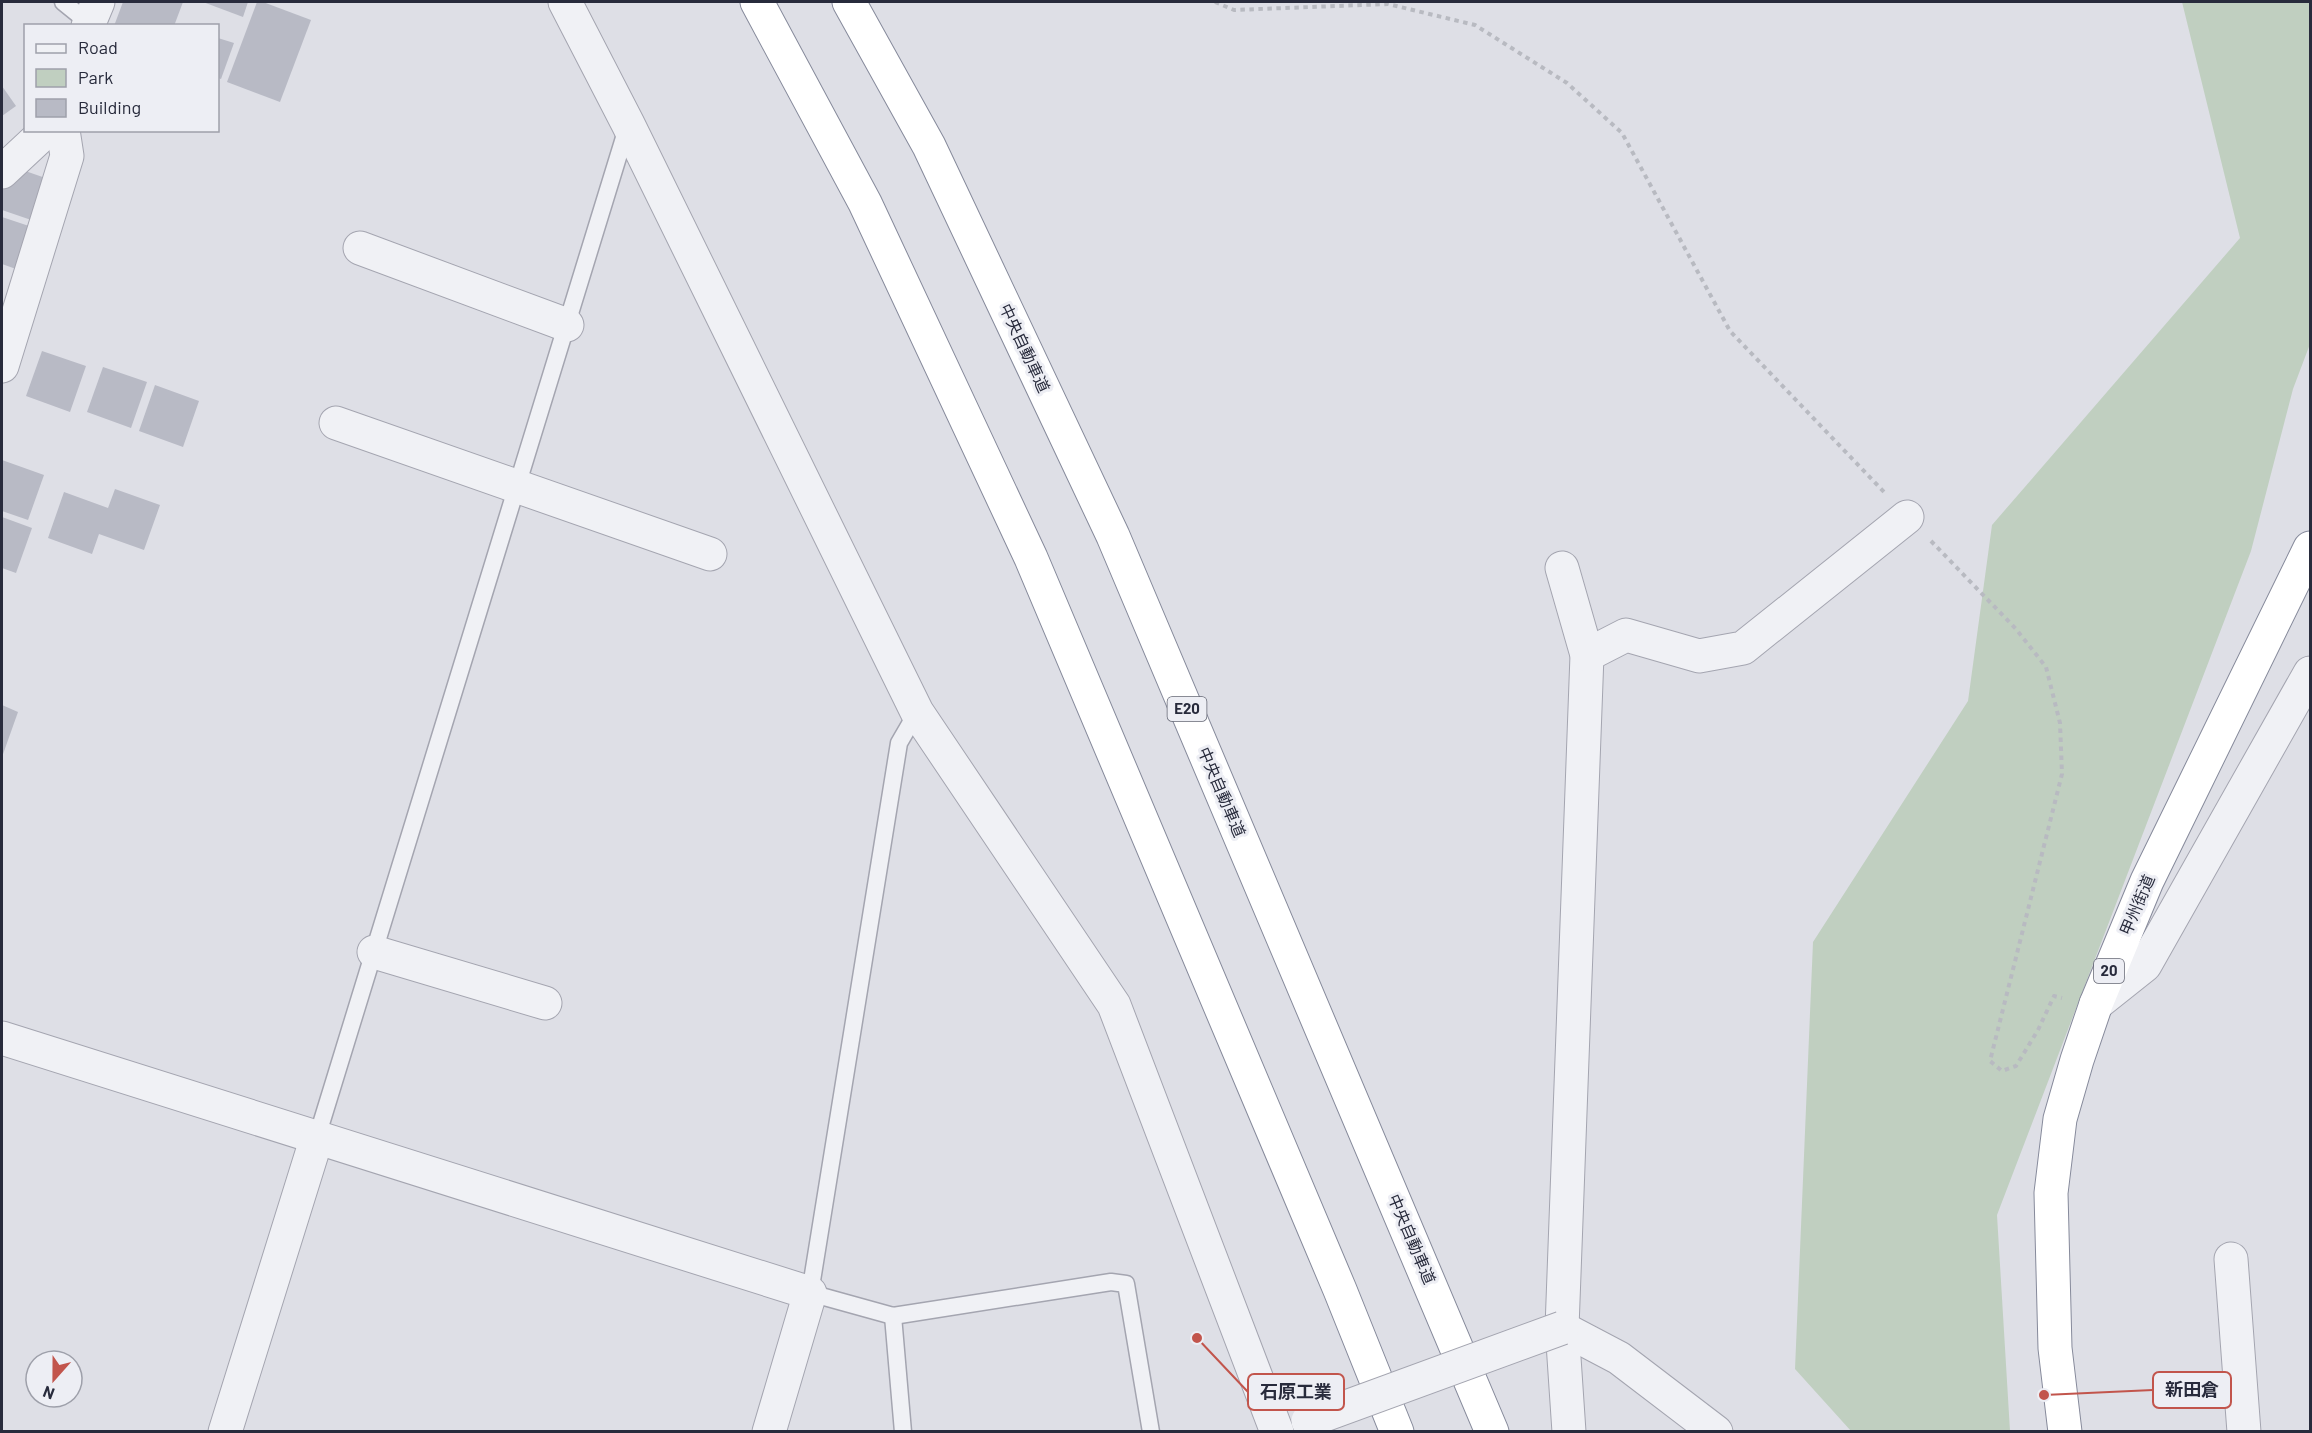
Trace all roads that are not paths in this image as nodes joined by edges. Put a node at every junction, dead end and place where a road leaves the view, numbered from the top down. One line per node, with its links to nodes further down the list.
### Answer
1 (63, 2): 5 (lane)
2 (565, 2): 6 (street)
3 (757, 2): 36 (highway)
4 (849, 2): 37 (highway, 中央自動車道 / E20)
5 (92, 17)
6 (628, 124): 11 (lane); 21 (street)
7 (45, 132): 9 (street)
8 (63, 132): 12 (street)
9 (2, 172)
10 (360, 248): 11 (street)
11 (567, 325): 14 (lane)
12 (2, 366)
13 (336, 423): 14 (street)
14 (517, 487): 17 (street); 22 (lane)
15 (1907, 517): 19 (street)
16 (2310, 548): 24 (highway, 甲州街道 / 20)
17 (710, 554)
18 (1562, 568): 19 (street)
19 (1587, 655): 30 (street)
20 (2310, 673): 24 (street)
21 (917, 712): 28 (lane); 31 (street)
22 (374, 952): 23 (street); 26 (lane)
23 (545, 1003)
24 (2096, 1004): 40 (highway, 甲州街道 / 20)
25 (2, 1038): 26 (street)
26 (317, 1137): 28 (street); 32 (street)
27 (2231, 1259): 41 (street)
28 (810, 1293): 29 (lane); 33 (street)
29 (893, 1316): 34 (lane); 35 (lane)
30 (1562, 1328): 31 (street, bridge); 38 (street); 39 (street)
31 (1288, 1428)
32 (225, 1431)
33 (769, 1431)
34 (903, 1431)
35 (1151, 1431)
36 (1397, 1431)
37 (1492, 1431)
38 (1569, 1431)
39 (1716, 1431)
40 (2065, 1431)
41 (2244, 1431)

